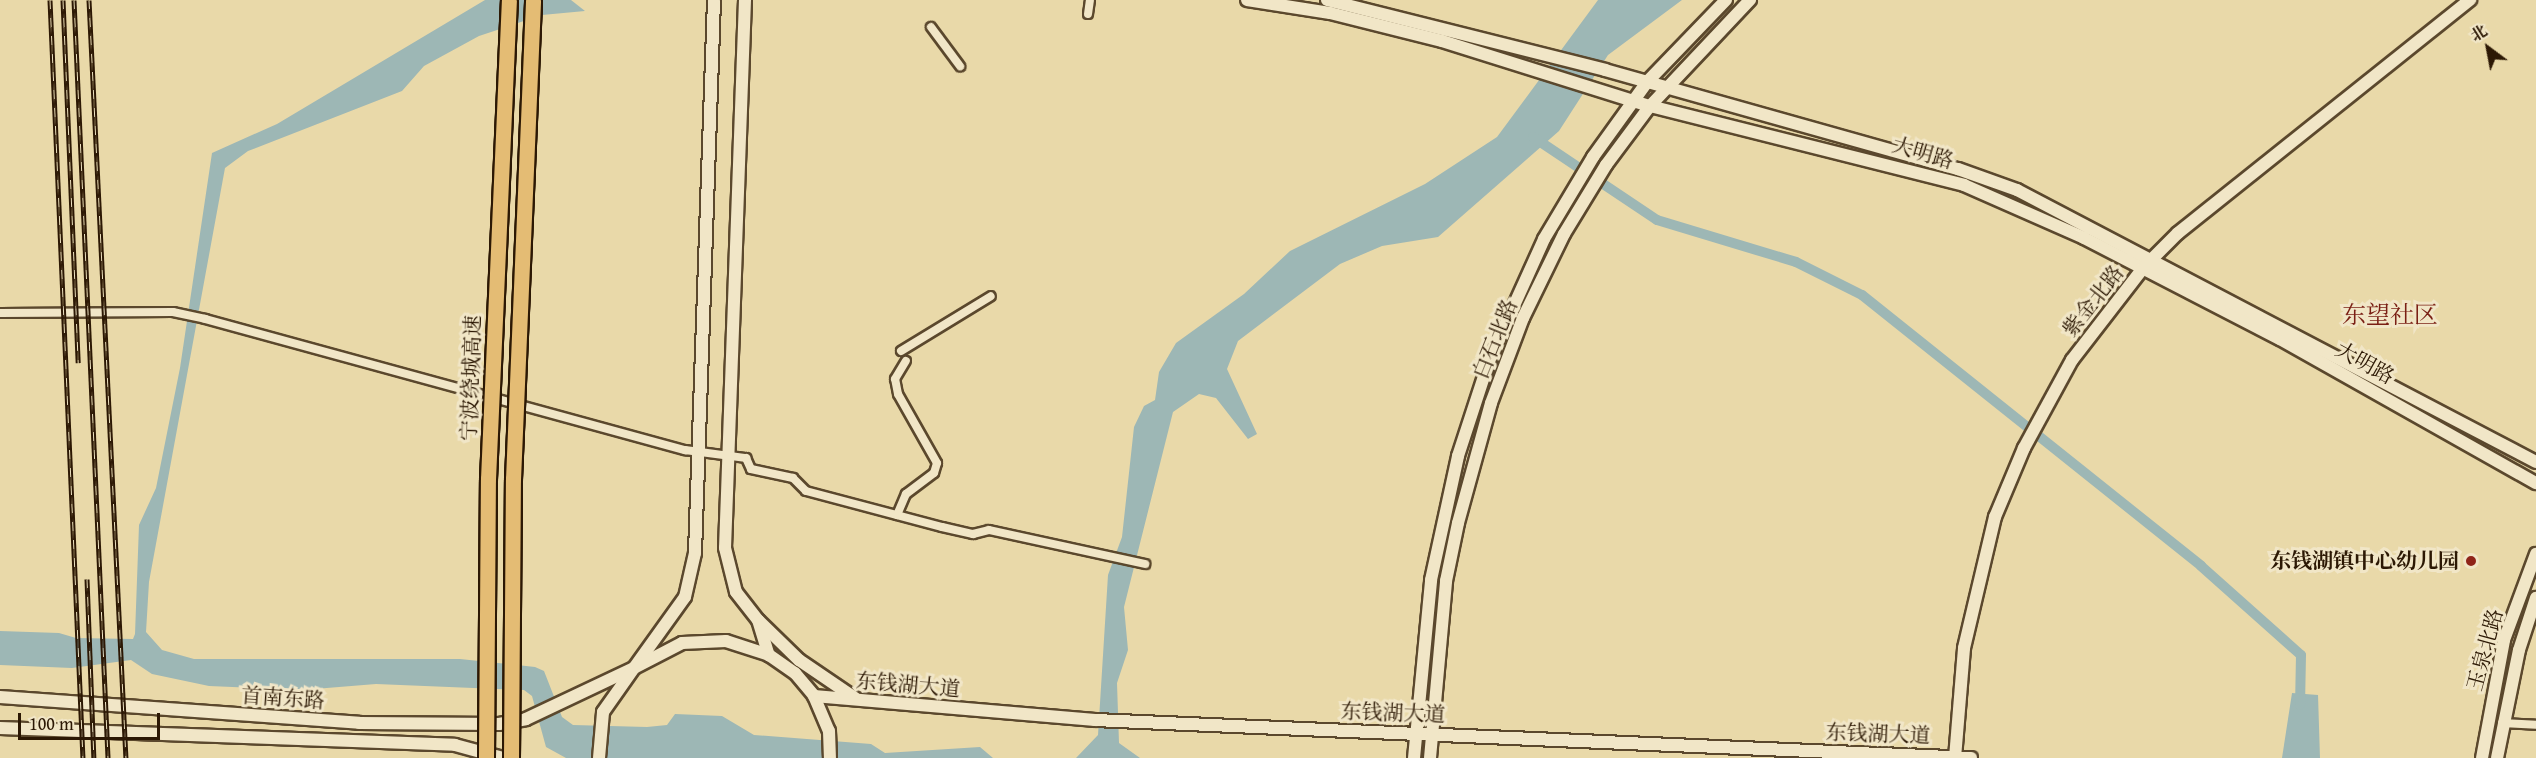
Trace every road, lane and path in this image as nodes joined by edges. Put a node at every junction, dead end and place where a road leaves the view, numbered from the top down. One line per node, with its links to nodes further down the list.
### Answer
1 (508, 0): 44 (highway, 宁波绕城高速, bridge)
2 (533, 0): 46 (highway, bridge)
3 (714, 0): 24 (main road)
4 (745, 0): 25 (main road)
5 (1090, 0): 11 (street)
6 (1247, 0): 16 (main road, 大明路)
7 (1327, 0): 14 (main road, 大明路)
8 (1726, 0): 14 (main road, 白石北路)
9 (1750, 0): 15 (main road, 白石北路)
10 (2470, 0): 18 (main road, 紫金北路)
11 (1088, 14)
12 (931, 27): 13 (street)
13 (960, 66)
14 (1647, 82): 15 (main road, 大明路); 16 (main road, 白石北路)
15 (1666, 87): 17 (main road, 白石北路); 18 (main road, 大明路)
16 (1633, 99): 17 (main road, 大明路); 41 (main road, 白石北路)
17 (1650, 106): 19 (main road, 大明路); 42 (main road, 白石北路)
18 (2152, 258): 19 (main road, 紫金北路); 26 (main road, 大明路)
19 (2143, 268): 27 (main road, 大明路); 43 (main road, 紫金北路)
20 (991, 296): 22 (street)
21 (0, 313): 24 (street)
22 (902, 351)
23 (906, 361): 28 (street)
24 (698, 453): 25 (street); 34 (main road)
25 (726, 456): 28 (street); 32 (main road)
26 (2536, 462)
27 (2536, 483)
28 (897, 515): 30 (street)
29 (2536, 554): 52 (main road, 玉泉北路)
30 (1145, 564)
31 (2536, 598): 38 (main road, 玉泉北路)
32 (758, 620): 33 (main road); 37 (main road)
33 (769, 655): 34 (main road, 首南东路); 35 (main road)
34 (634, 669): 36 (main road, 首南东路); 47 (main road)
35 (814, 696): 37 (main road, 东钱湖大道); 48 (main road)
36 (0, 697)
37 (861, 701): 41 (main road, 东钱湖大道)
38 (2502, 723): 39 (street); 53 (main road, 玉泉北路)
39 (2536, 725)
40 (0, 728): 45 (main road, 首南东路)
41 (1418, 734): 42 (main road, 东钱湖大道); 49 (main road, 白石北路)
42 (1433, 734): 43 (main road, 东钱湖大道); 50 (main road, 白石北路)
43 (1955, 757): 51 (main road, 东钱湖大道)
44 (486, 758)
45 (503, 758)
46 (511, 758)
47 (599, 758)
48 (830, 758)
49 (1414, 758)
50 (1430, 758)
51 (1971, 758)
52 (2482, 758)
53 (2497, 758)

